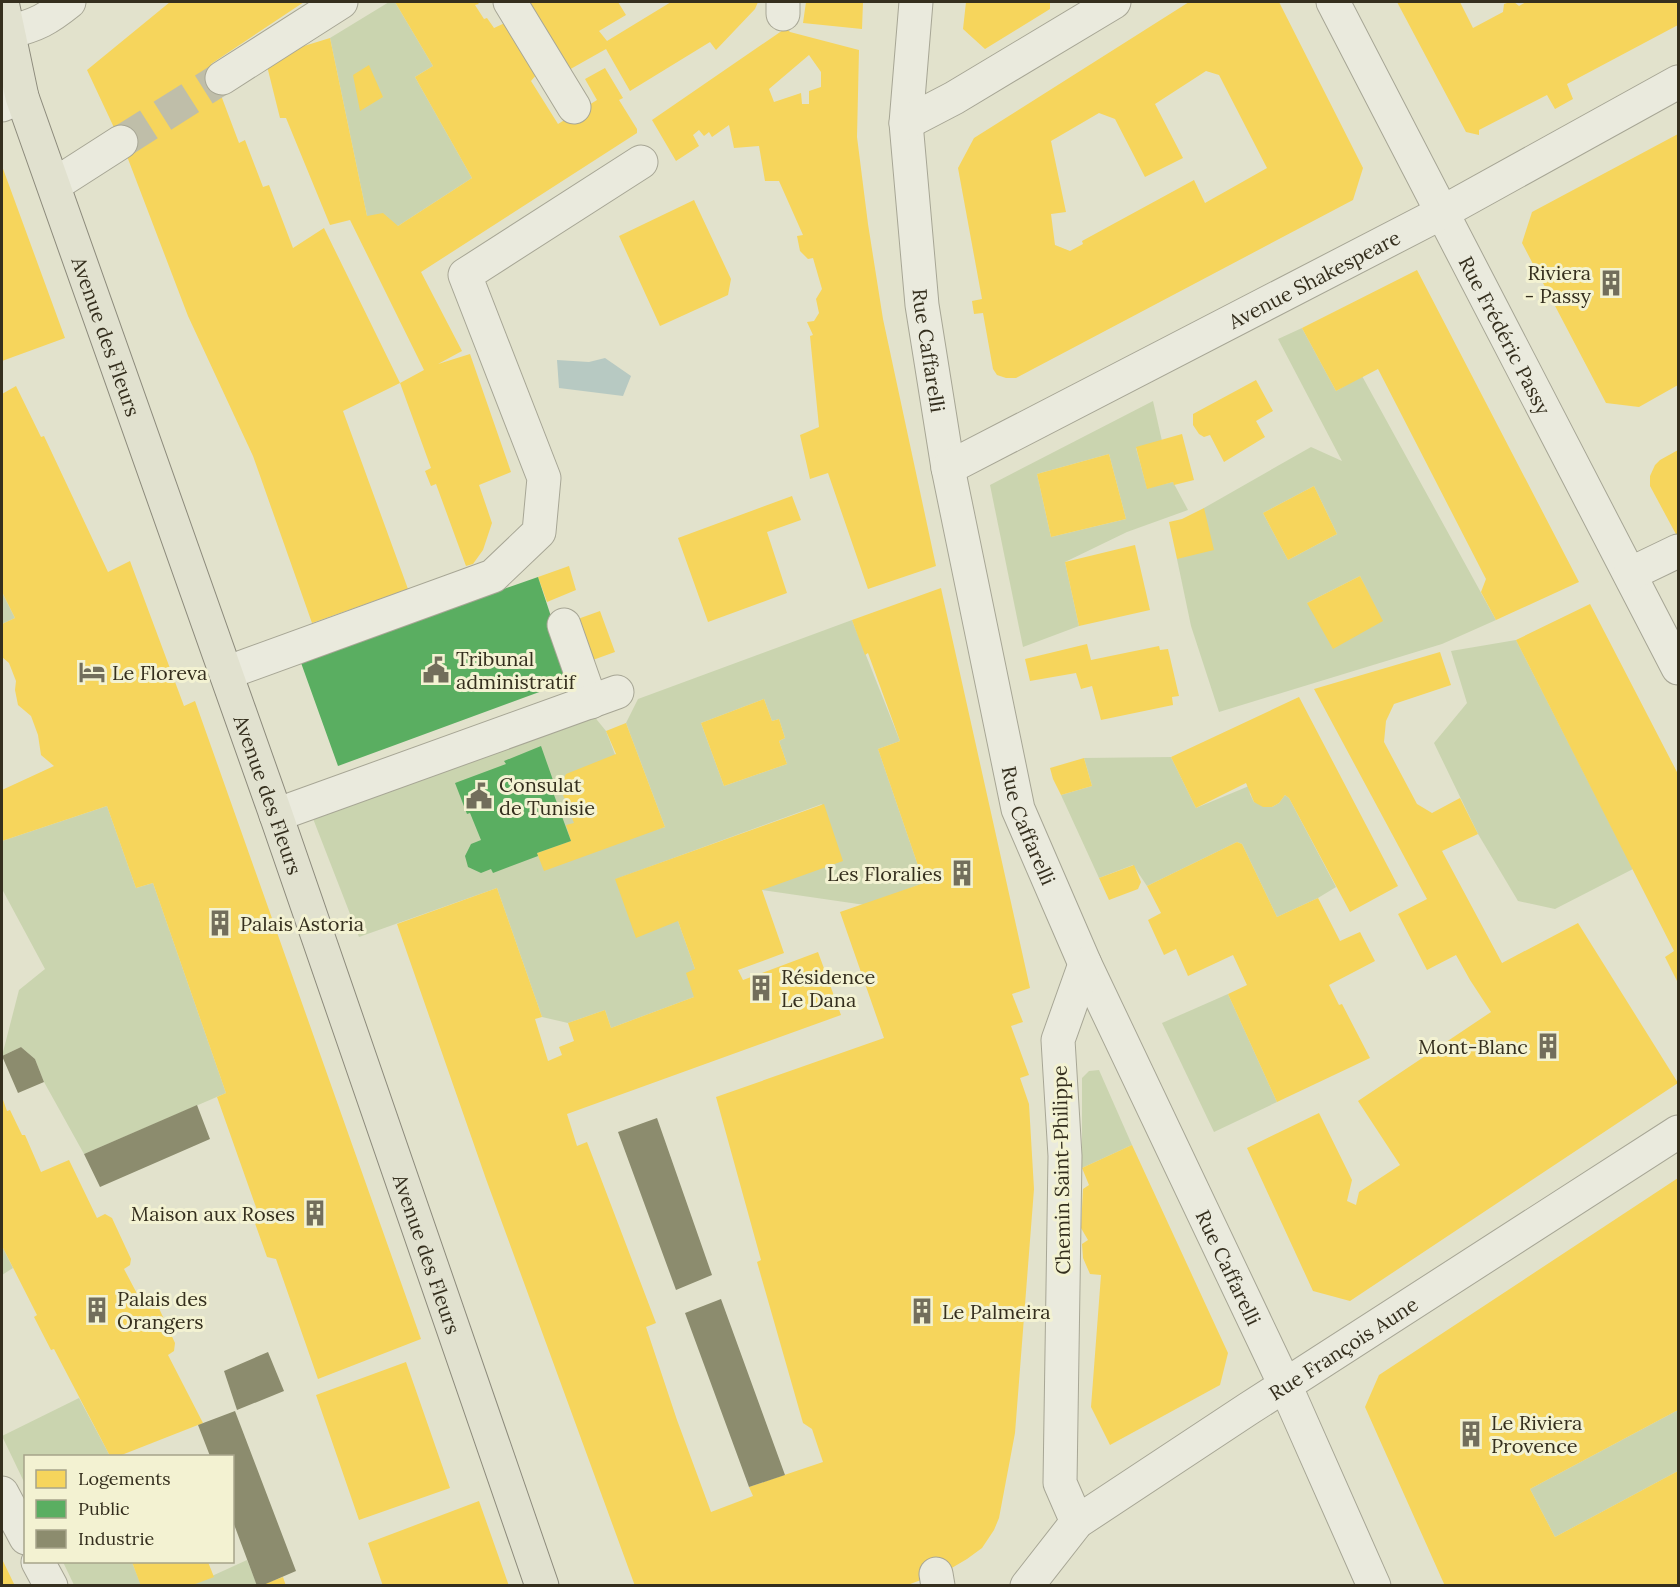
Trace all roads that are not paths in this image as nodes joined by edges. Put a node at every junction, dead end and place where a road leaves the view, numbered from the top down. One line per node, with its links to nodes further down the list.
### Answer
1 (69, 2): 7 (street)
2 (340, 2): 8 (street)
3 (510, 2): 11 (street)
4 (915, 2): 12 (street, Rue Caffarelli)
5 (1114, 2): 12 (street)
6 (1334, 2): 16 (street, Rue Frédéric Passy)
7 (6, 17): 10 (main road, Avenue des Fleurs)
8 (222, 78)
9 (1678, 82): 16 (street, Avenue Shakespeare)
10 (12, 101): 15 (main road, Avenue des Fleurs)
11 (574, 106)
12 (906, 123): 17 (street, Rue Caffarelli)
13 (121, 142): 15 (street)
14 (641, 162): 22 (street)
15 (54, 185): 22 (main road, Avenue des Fleurs)
16 (1443, 212): 17 (street, Avenue Shakespeare); 19 (street, Rue Frédéric Passy)
17 (948, 468): 24 (street, Rue Caffarelli)
18 (1678, 551): 19 (street)
19 (1630, 574): 21 (street, Rue Frédéric Passy)
20 (564, 626): 23 (street)
21 (1678, 668)
22 (226, 673): 23 (main road, Avenue des Fleurs)
23 (276, 815): 32 (main road, Avenue des Fleurs)
24 (1085, 964): 26 (street, Rue Caffarelli); 28 (street, Chemin Saint-Philippe)
25 (1678, 1132): 26 (street, Rue François Aune)
26 (1285, 1385): 28 (street, Rue François Aune); 34 (street, Rue Caffarelli)
27 (2, 1492): 29 (street)
28 (1077, 1522): 33 (street, Rue François Aune)
29 (24, 1534)
30 (39, 1563): 31 (street)
31 (51, 1586)
32 (542, 1586)
33 (1027, 1586)
34 (1374, 1586)

